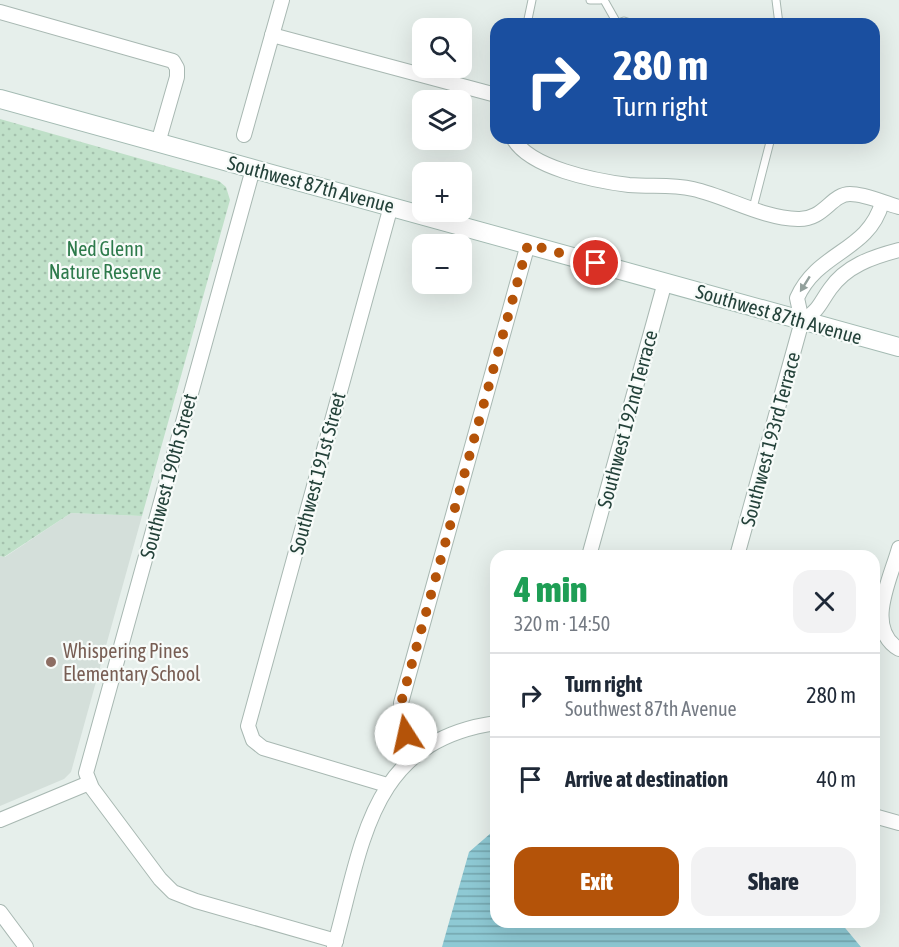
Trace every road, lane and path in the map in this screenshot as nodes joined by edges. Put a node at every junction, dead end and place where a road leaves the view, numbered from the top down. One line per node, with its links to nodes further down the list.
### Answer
1 (282, 0): 10 (street)
2 (532, 0): 7 (lane)
3 (590, 0): 4 (lane)
4 (602, 0): 8 (lane)
5 (776, 0): 9 (lane)
6 (0, 12): 14 (street)
7 (528, 18)
8 (614, 18)
9 (778, 18)
10 (272, 35): 11 (street); 13 (street)
11 (490, 93)
12 (0, 99): 14 (street, Southwest 87th Avenue)
13 (244, 135)
14 (158, 143): 17 (street, Southwest 87th Avenue)
15 (517, 144): 21 (street)
16 (769, 144): 21 (lane)
17 (254, 169): 19 (street, Southwest 87th Avenue); 37 (street, Southwest 190th Street)
18 (882, 202): 20 (street); 21 (street); 22 (street, Southwest 193rd Terrace)
19 (391, 206): 23 (street, Southwest 87th Avenue); 38 (street, Southwest 191st Street)
20 (899, 207)
21 (753, 208)
22 (858, 240): 25 (street); 26 (street, Southwest 193rd Terrace)
23 (528, 244): 27 (street, Southwest 87th Avenue); 36 (street)
24 (899, 250): 25 (street)
25 (868, 259): 28 (street)
26 (821, 266): 28 (street); 29 (street, Southwest 193rd Terrace, one-way to 29)
27 (665, 282): 29 (street, Southwest 87th Avenue); 32 (street, Southwest 192nd Terrace)
28 (836, 282): 29 (street)
29 (802, 321): 30 (street, Southwest 87th Avenue); 33 (street, Southwest 193rd Terrace)
30 (899, 347)
31 (899, 548): 34 (street)
32 (591, 550)
33 (739, 550)
34 (899, 649)
35 (490, 724): 36 (street)
36 (419, 753): 38 (street)
37 (89, 783): 40 (street); 43 (street)
38 (387, 785): 43 (street)
39 (880, 818): 41 (street)
40 (0, 820)
41 (899, 823)
42 (0, 912): 44 (street)
43 (335, 944)
44 (26, 947)

